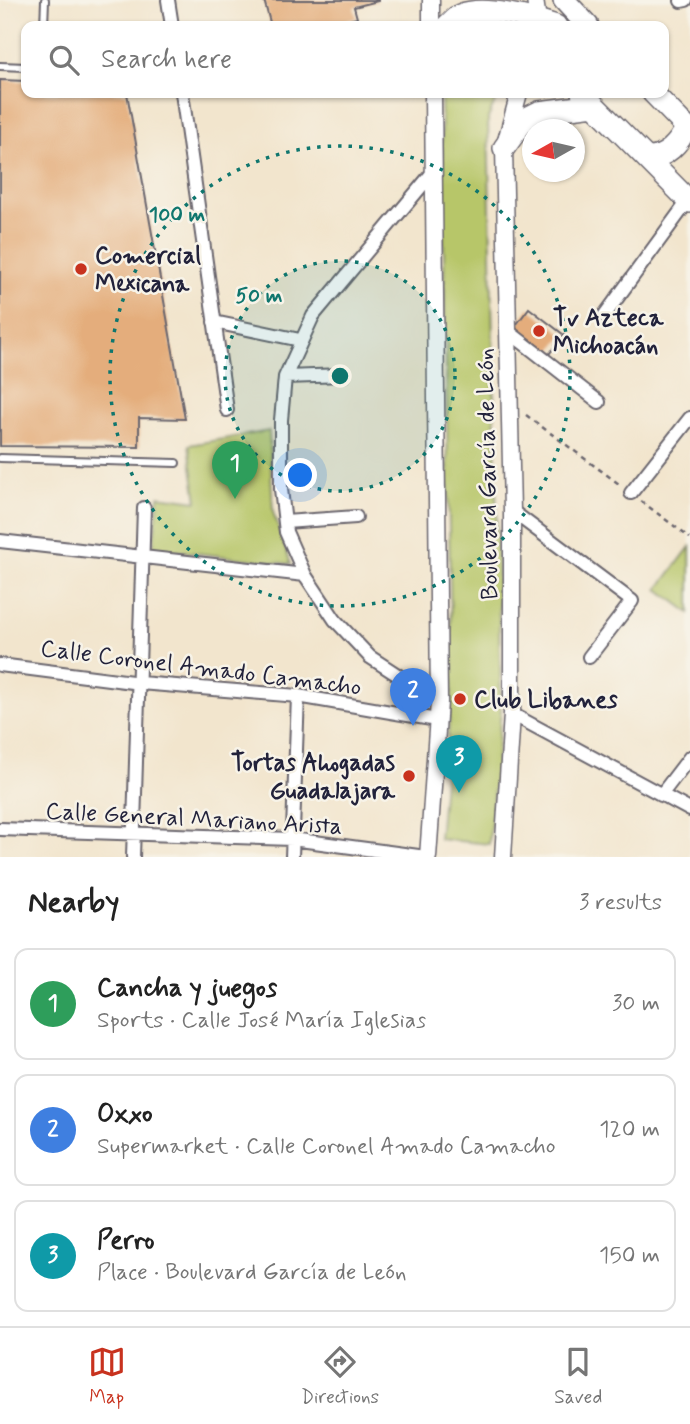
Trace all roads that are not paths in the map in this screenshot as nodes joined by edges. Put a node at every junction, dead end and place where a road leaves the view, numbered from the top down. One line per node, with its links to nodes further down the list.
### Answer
1 (45, 0): 7 (lane)
2 (168, 0): 8 (street)
3 (430, 0): 9 (street)
4 (564, 0): 11 (highway)
5 (505, 13): 6 (highway); 10 (highway)
6 (541, 18)
7 (44, 21)
8 (171, 21)
9 (431, 21)
10 (453, 21)
11 (583, 21)
12 (0, 66): 13 (lane)
13 (21, 67)
14 (182, 98): 26 (street)
15 (433, 98): 22 (street, Boulevard García de León)
16 (518, 98): 20 (street, Boulevard García de León)
17 (658, 98): 19 (highway)
18 (588, 99): 20 (highway); 21 (highway)
19 (688, 129): 21 (highway)
20 (504, 148): 27 (street, Boulevard García de León)
21 (647, 158): 24 (highway)
22 (434, 171): 28 (street); 48 (street, Boulevard García de León)
23 (690, 172): 24 (highway)
24 (685, 197): 25 (street)
25 (604, 316)
26 (214, 322): 28 (street); 32 (street)
27 (508, 331): 31 (street); 38 (street, Boulevard García de León)
28 (300, 340): 30 (street)
29 (344, 375): 30 (street)
30 (285, 377): 40 (street)
31 (599, 402)
32 (227, 410)
33 (690, 418): 36 (street)
34 (0, 458): 35 (lane)
35 (176, 463)
36 (631, 493)
37 (144, 508): 42 (street)
38 (512, 511): 44 (street); 49 (street, Boulevard García de León)
39 (356, 517): 40 (street)
40 (285, 522): 43 (street)
41 (0, 541): 42 (street)
42 (142, 557): 43 (street); 46 (street)
43 (305, 575): 48 (street)
44 (589, 657)
45 (0, 665): 46 (street, Calle Coronel Amado Camacho)
46 (140, 682): 47 (street, Calle Coronel Amado Camacho); 55 (street)
47 (299, 696): 50 (street, Calle Coronel Amado Camacho); 56 (street)
48 (439, 702): 50 (street, Boulevard García de León)
49 (512, 714): 52 (street); 60 (street, Boulevard García de León)
50 (437, 720): 59 (street, Boulevard García de León)
51 (690, 757): 52 (street)
52 (661, 795): 53 (street)
53 (690, 810)
54 (0, 830): 55 (street, Calle General Mariano Arista)
55 (134, 835): 56 (street, Calle General Mariano Arista); 57 (street)
56 (292, 839): 58 (street); 59 (street, Calle General Mariano Arista)
57 (133, 857)
58 (292, 857)
59 (427, 857)
60 (503, 857)

